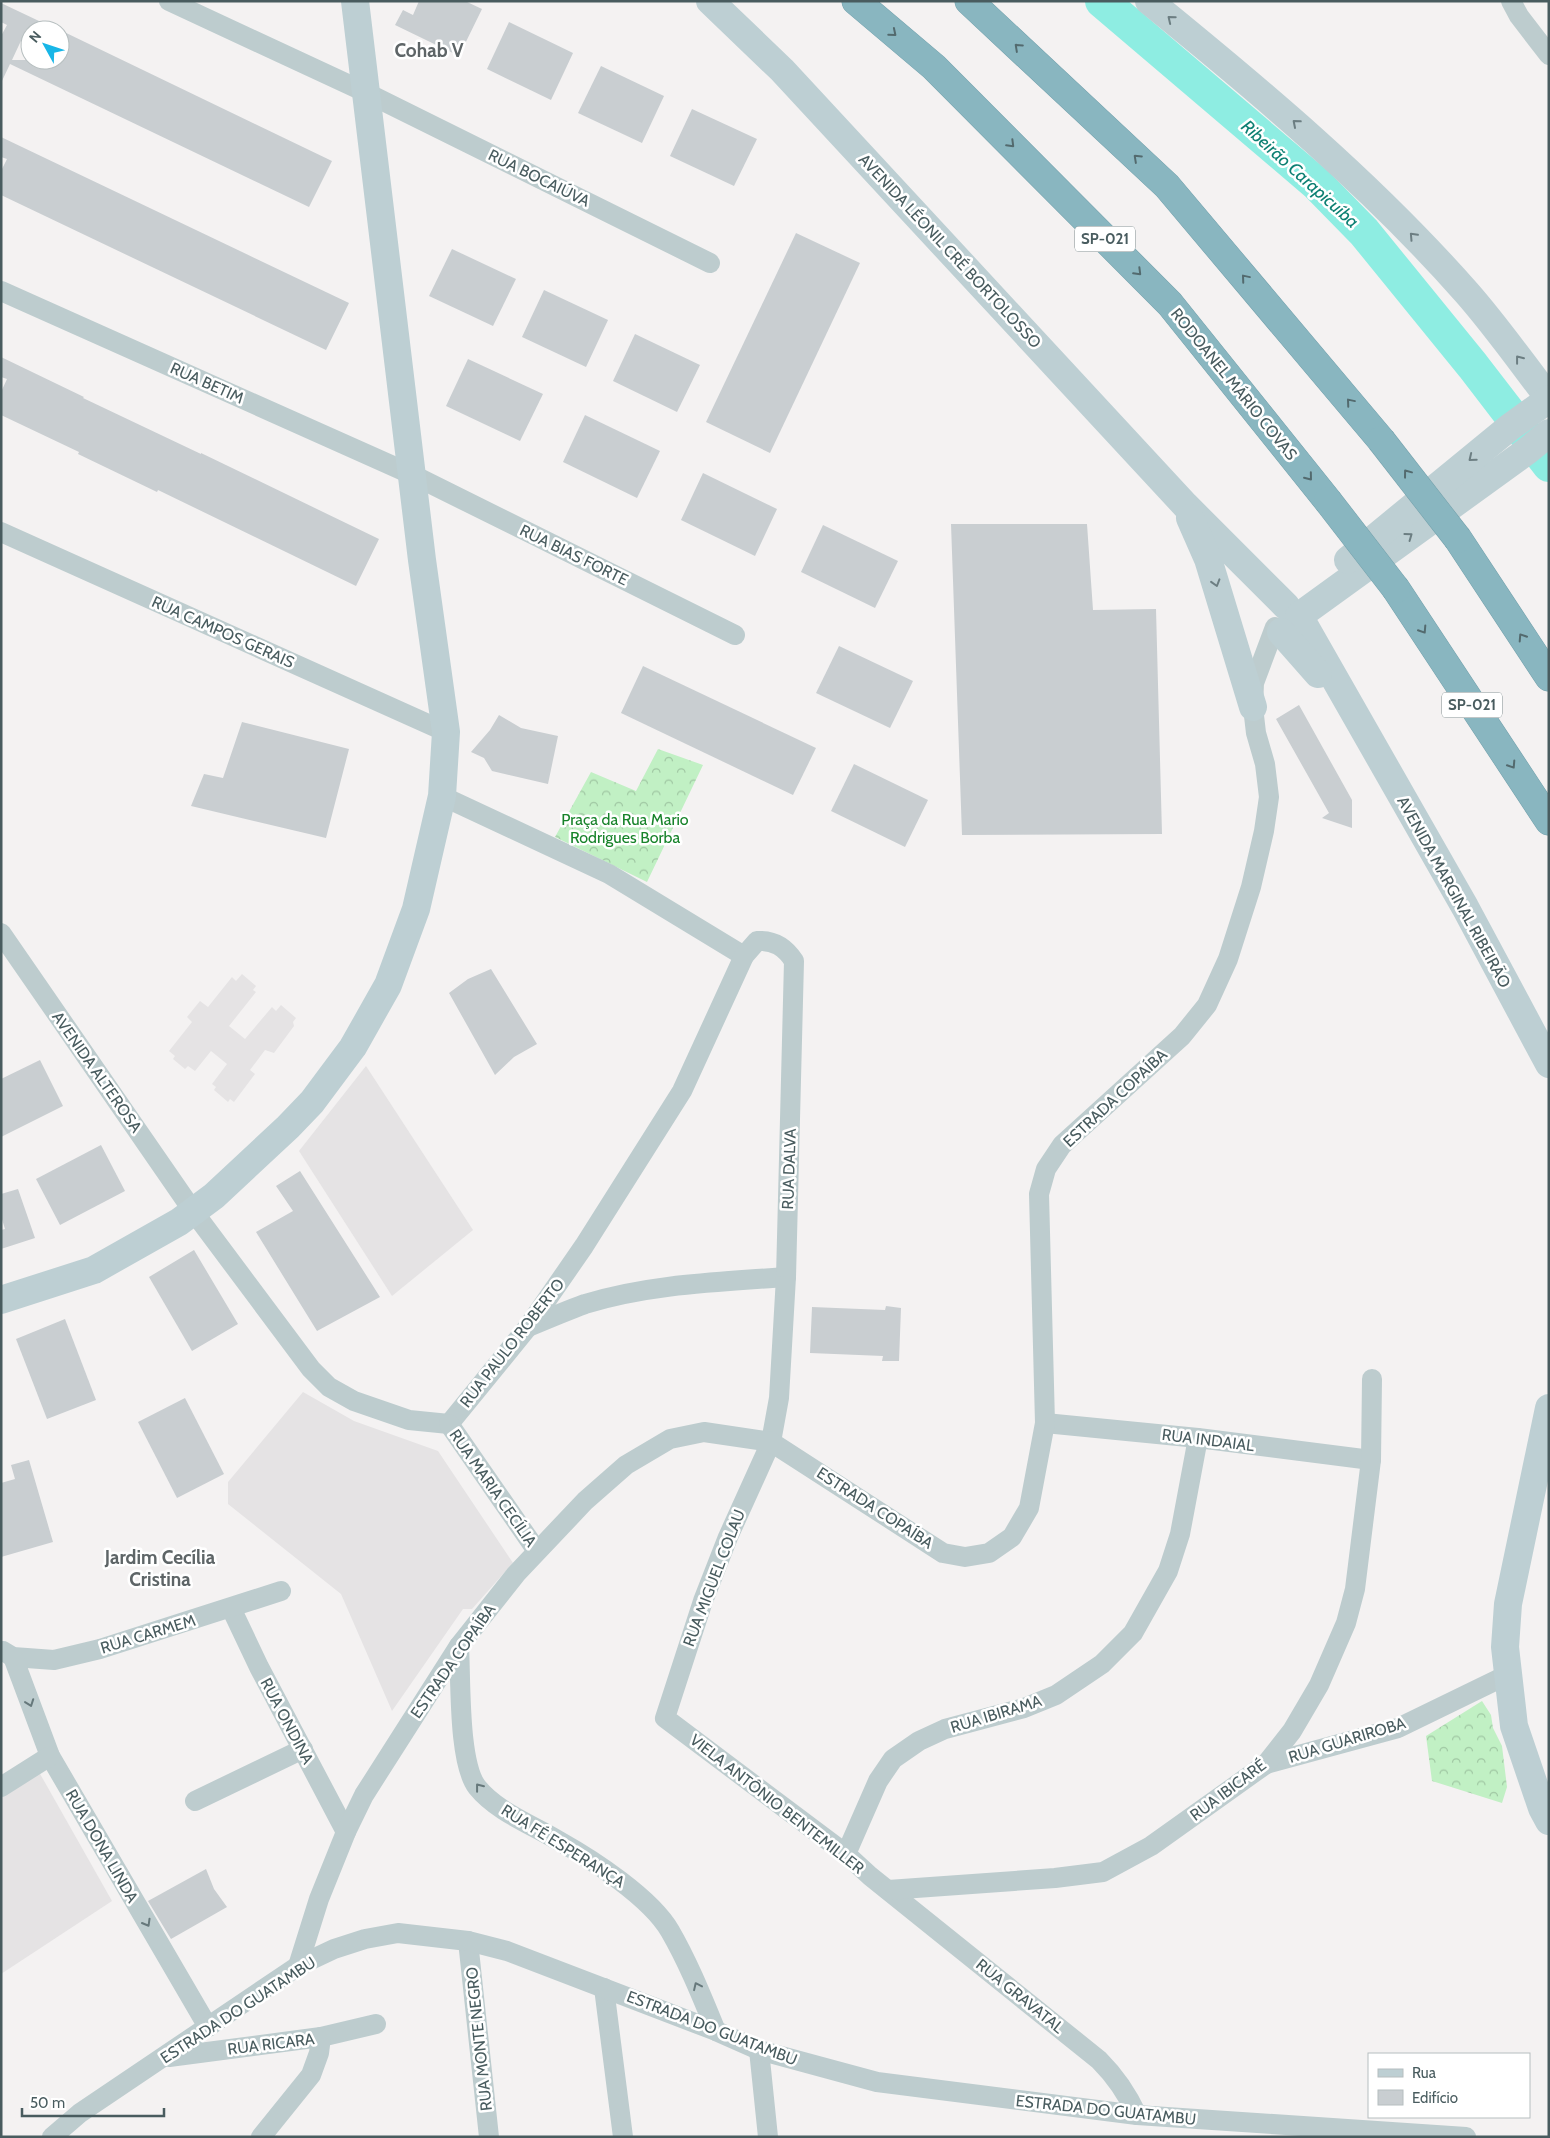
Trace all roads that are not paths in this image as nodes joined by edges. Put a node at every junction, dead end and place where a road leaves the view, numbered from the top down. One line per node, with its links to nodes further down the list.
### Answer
1 (169, 1): 9 (street, RUA BOCAIÚVA)
2 (355, 1): 9 (main road)
3 (710, 1): 15 (main road, AVENIDA LÉONIL CRÉ BORTOLOSSO)
4 (856, 1): 24 (highway, RODOANEL MÁRIO COVAS / SP-021, one-way to 24, bridge)
5 (969, 1): 19 (highway, one-way to 5, bridge)
6 (1149, 1): 12 (main road, one-way to 6)
7 (1511, 1): 8 (street)
8 (1549, 55)
9 (367, 93): 10 (street, RUA BOCAIÚVA); 14 (main road)
10 (710, 263)
11 (1, 291): 14 (street, RUA BETIM)
12 (1534, 409): 17 (main road, one-way to 17)
13 (1549, 433): 17 (main road, one-way to 13)
14 (413, 476): 18 (street, RUA BIAS FORTE); 22 (main road)
15 (1185, 506): 17 (main road, AVENIDA LÉONIL CRÉ BORTOLOSSO); 20 (main road, one-way to 20)
16 (1, 532): 22 (street, RUA CAMPOS GERAIS)
17 (1284, 618): 20 (street, ESTRADA COPAÍBA); 21 (main road, AVENIDA LÉONIL CRÉ BORTOLOSSO)
18 (735, 634)
19 (1549, 677)
20 (1253, 707): 34 (street, ESTRADA COPAÍBA)
21 (1359, 720): 27 (main road, AVENIDA MARGINAL RIBEIRÃO)
22 (446, 732): 23 (main road)
23 (442, 796): 26 (street); 28 (main road)
24 (1549, 821)
25 (1, 933): 28 (street, AVENIDA ALTEROSA)
26 (744, 956): 29 (street, RUA DALVA); 31 (street, RUA PAULO ROBERTO)
27 (1549, 1064)
28 (193, 1211): 30 (main road); 35 (street, RUA PAULO ROBERTO)
29 (786, 1277): 31 (street); 37 (street, RUA DALVA)
30 (1, 1300)
31 (528, 1327): 35 (street, RUA PAULO ROBERTO)
32 (1372, 1379): 38 (street, RUA IBICARÉ)
33 (1549, 1408): 44 (main road)
34 (1044, 1423): 36 (street, RUA INDAIAL); 37 (street, ESTRADA COPAÍBA)
35 (449, 1424): 39 (street, RUA MARIA CECÍLIA)
36 (1198, 1438): 38 (street, RUA INDAIAL); 53 (street, RUA IBIRAMA)
37 (771, 1442): 39 (street, ESTRADA COPAÍBA); 45 (street, RUA MIGUEL COLAU)
38 (1370, 1460): 48 (street, RUA IBICARÉ)
39 (537, 1551): 42 (street, ESTRADA COPAÍBA)
40 (281, 1591): 41 (street, RUA CARMEM)
41 (232, 1608): 43 (street, RUA CARMEM); 46 (street, RUA ONDINA)
42 (459, 1646): 52 (street, ESTRADA COPAÍBA); 60 (street, RUA FÉ ESPERANÇA, one-way to 42)
43 (7, 1654): 47 (street, RUA DONA LINDA, one-way to 47)
44 (1507, 1674): 48 (street, RUA GUARIROBA); 51 (main road)
45 (665, 1718): 53 (street, VIELA ANTÔNIO BENTEMILLER)
46 (303, 1749): 50 (street); 52 (street, RUA ONDINA)
47 (50, 1756): 49 (street); 59 (street, RUA DONA LINDA, one-way to 59)
48 (1266, 1764): 54 (street, RUA IBICARÉ)
49 (1, 1787)
50 (195, 1801)
51 (1549, 1821)
52 (346, 1832): 56 (street, ESTRADA COPAÍBA)
53 (846, 1854): 54 (street, VIELA ANTÔNIO BENTEMILLER)
54 (888, 1890): 64 (street, RUA GRAVATAL)
55 (468, 1941): 56 (street, ESTRADA DO GUATAMBU); 57 (street, ESTRADA DO GUATAMBU); 68 (street, RUA MONTE NEGRO)
56 (298, 1966): 59 (street, ESTRADA DO GUATAMBU)
57 (604, 1988): 60 (street, ESTRADA DO GUATAMBU); 69 (street)
58 (376, 2024): 61 (street, RUA RICARA)
59 (208, 2027): 63 (street, ESTRADA DO GUATAMBU)
60 (716, 2031): 62 (street, ESTRADA DO GUATAMBU)
61 (321, 2037): 63 (street, RUA RICARA); 67 (street)
62 (759, 2050): 64 (street, ESTRADA DO GUATAMBU); 70 (street)
63 (165, 2057): 66 (street, ESTRADA DO GUATAMBU)
64 (1137, 2115): 65 (street, ESTRADA DO GUATAMBU)
65 (1270, 2125): 71 (street); 72 (street, ESTRADA DO GUATAMBU)
66 (52, 2137)
67 (261, 2137)
68 (489, 2137)
69 (623, 2137)
70 (768, 2137)
71 (1251, 2137)
72 (1466, 2137)

